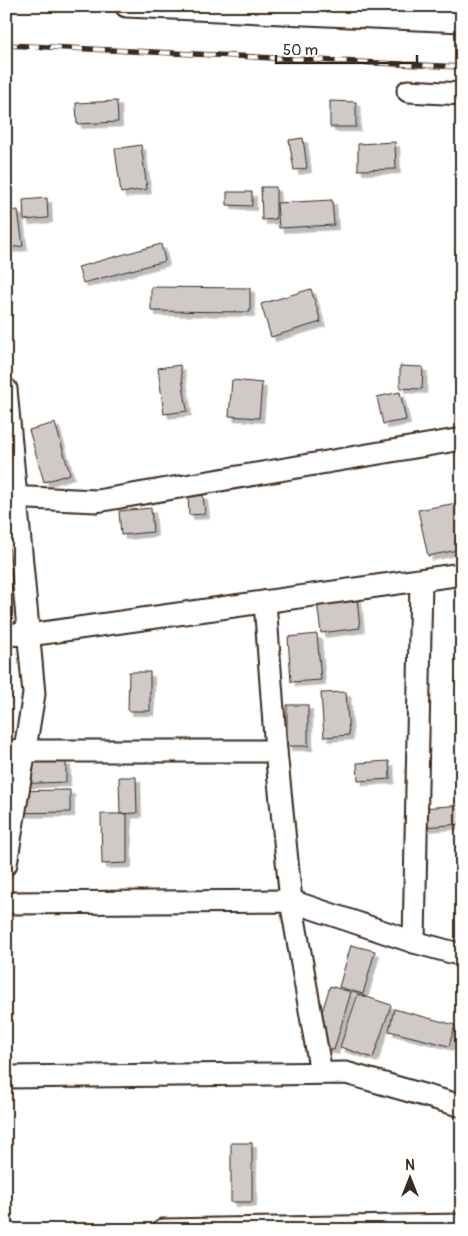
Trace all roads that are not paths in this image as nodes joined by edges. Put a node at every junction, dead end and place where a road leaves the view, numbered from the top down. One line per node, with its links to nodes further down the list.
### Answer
1 (126, 6): 2 (street)
2 (462, 21)
3 (408, 91): 4 (street)
4 (462, 94)
5 (6, 389): 7 (street)
6 (462, 439): 7 (street)
7 (11, 497): 12 (street)
8 (462, 574): 9 (street)
9 (421, 580): 10 (street); 18 (street)
10 (265, 602): 12 (street); 14 (street)
11 (6, 634): 12 (street)
12 (29, 635): 13 (street)
13 (15, 751): 14 (street); 15 (street)
14 (276, 752): 16 (street)
15 (6, 864)
16 (291, 901): 17 (street); 18 (street); 20 (street)
17 (6, 903)
18 (414, 942): 19 (street)
19 (462, 955)
20 (321, 1073): 21 (street); 22 (street)
21 (6, 1077)
22 (462, 1106)
23 (462, 1225): 24 (street)
24 (274, 1229): 25 (street)
25 (163, 1230)

